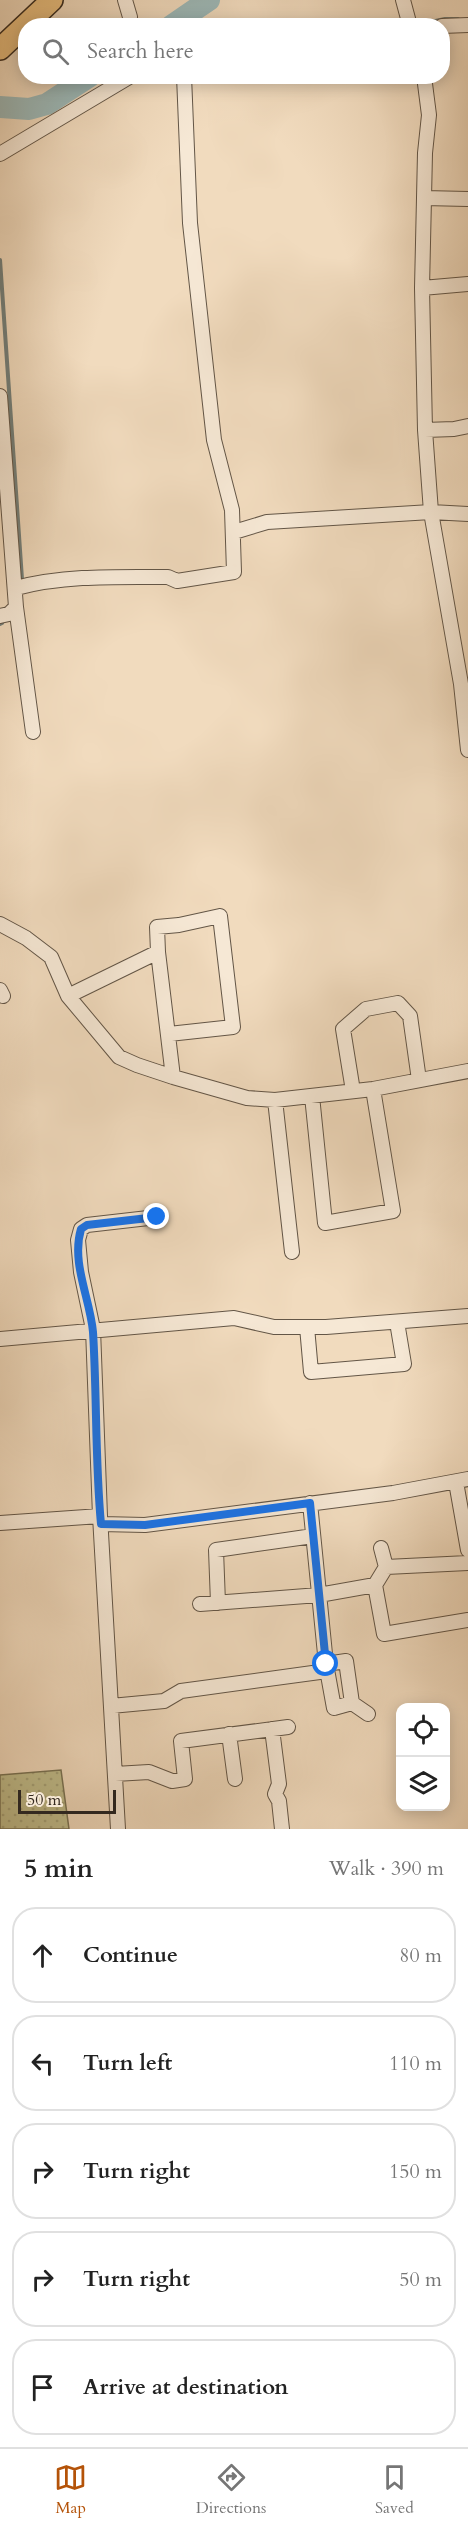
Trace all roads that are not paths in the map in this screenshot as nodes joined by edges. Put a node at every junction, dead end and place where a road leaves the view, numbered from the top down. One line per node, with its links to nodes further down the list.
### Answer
1 (52, 0): 5 (main road)
2 (125, 0): 4 (street)
3 (403, 0): 6 (street)
4 (130, 17)
5 (33, 18)
6 (408, 18)
7 (468, 25): 8 (street)
8 (450, 26)
9 (18, 32): 10 (main road)
10 (0, 49)
11 (118, 84): 14 (street)
12 (184, 84): 24 (street)
13 (425, 84): 15 (street)
14 (0, 154)
15 (424, 198): 16 (street); 18 (street)
16 (468, 199)
17 (468, 284): 18 (street)
18 (422, 288): 21 (street)
19 (0, 396): 25 (street)
20 (468, 426): 21 (street)
21 (425, 430): 22 (street)
22 (431, 513): 23 (street); 24 (street); 29 (street)
23 (468, 514)
24 (234, 532): 25 (street)
25 (16, 588): 26 (street)
26 (16, 607): 27 (street); 28 (street)
27 (0, 616)
28 (33, 732)
29 (468, 750)
30 (0, 924): 32 (street)
31 (158, 952): 32 (street); 33 (street); 33 (street)
32 (68, 996): 35 (street)
33 (169, 1034): 35 (street)
34 (468, 1071): 36 (street)
35 (173, 1077): 40 (street)
36 (419, 1080): 37 (street); 38 (street)
37 (373, 1089): 38 (street); 39 (street)
38 (353, 1091): 39 (street)
39 (312, 1096): 40 (street)
40 (275, 1100): 42 (street)
41 (157, 1217): 46 (street)
42 (292, 1252)
43 (468, 1316): 44 (street)
44 (397, 1322): 45 (street); 45 (street)
45 (307, 1327): 46 (street)
46 (93, 1329): 47 (street); 50 (street)
47 (0, 1338)
48 (462, 1481): 49 (street); 54 (street)
49 (310, 1503): 50 (street); 52 (street)
50 (100, 1520): 51 (street); 64 (street)
51 (0, 1523)
52 (313, 1536): 58 (street); 59 (street)
53 (381, 1548): 56 (street)
54 (468, 1550)
55 (468, 1563): 56 (street)
56 (386, 1567): 57 (street)
57 (375, 1585): 58 (street); 61 (street)
58 (319, 1595): 59 (street); 62 (street)
59 (218, 1603): 60 (street)
60 (200, 1604)
61 (468, 1620)
62 (327, 1668): 63 (street); 63 (street); 64 (street)
63 (352, 1703): 65 (street)
64 (111, 1706): 69 (street)
65 (368, 1714)
66 (288, 1727): 67 (street)
67 (272, 1729): 68 (street); 72 (street)
68 (229, 1734): 69 (street); 70 (street)
69 (115, 1774): 71 (street)
70 (235, 1779)
71 (118, 1829)
72 (282, 1829)

